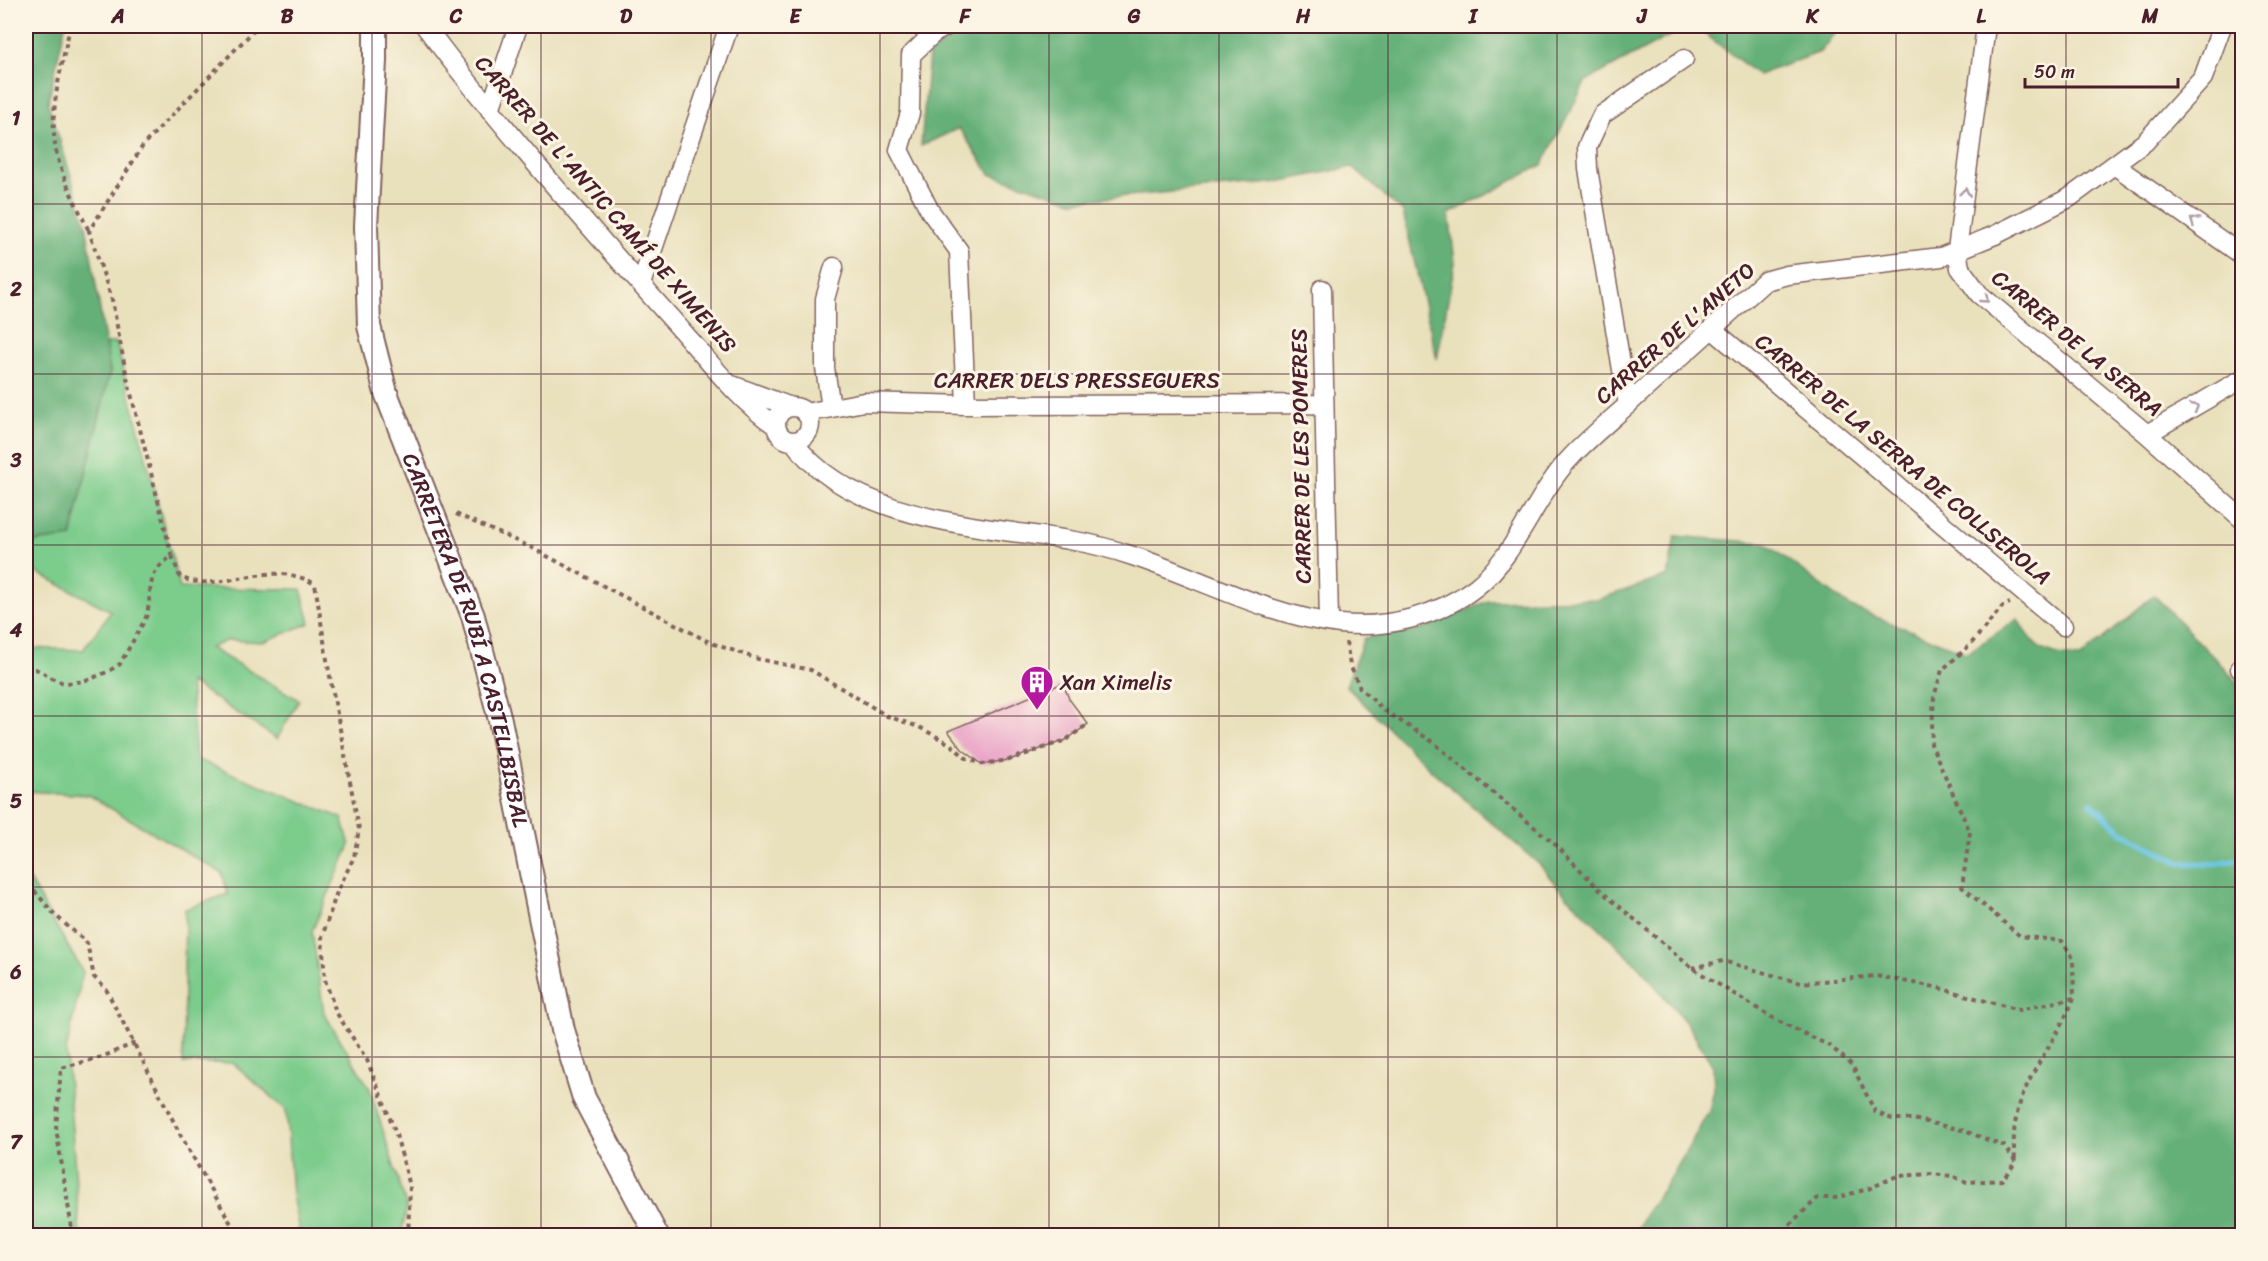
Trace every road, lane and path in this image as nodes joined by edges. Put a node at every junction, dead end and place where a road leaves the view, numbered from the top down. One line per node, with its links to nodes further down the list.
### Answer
1 (70, 26): 13 (path)
2 (258, 26): 13 (path)
3 (375, 26): 31 (street, CARRETERA DE RUBÍ A CASTELLBISBAL)
4 (425, 26): 11 (street, CARRER DE L'ANTIC CAMÍ DE XIMENIS)
5 (518, 26): 11 (street)
6 (729, 26): 17 (street)
7 (947, 26): 23 (street)
8 (1986, 26): 14 (street, CARRER DE LA SERRA, one-way to 8)
9 (2222, 26): 12 (street, CARRER DE L'ANETO)
10 (1684, 59): 24 (street)
11 (490, 110): 17 (street, CARRER DE L'ANTIC CAMÍ DE XIMENIS)
12 (2114, 165): 14 (street, CARRER DE L'ANETO); 15 (street, one-way to 12)
13 (89, 231): 33 (path)
14 (1957, 250): 19 (street, CARRER DE L'ANETO); 28 (street, CARRER DE LA SERRA, one-way to 28)
15 (2242, 255)
16 (834, 267): 25 (street)
17 (641, 284): 21 (street, CARRER DE L'ANTIC CAMÍ DE XIMENIS)
18 (1322, 290): 22 (street, CARRER DE LES POMERES)
19 (1712, 329): 24 (street, CARRER DE L'ANETO); 34 (street, CARRER DE LA SERRA DE COLLSEROLA)
20 (2242, 379): 28 (street, one-way to 20)
21 (732, 385): 26 (street, CARRER DE L'ANTIC CAMÍ DE XIMENIS); 27 (street, CARRER DE L'ANTIC CAMÍ DE XIMENIS)
22 (1324, 404): 23 (street, CARRER DELS PRESSEGUERS); 35 (street, CARRER DE LES POMERES)
23 (966, 405): 25 (street, CARRER DELS PRESSEGUERS)
24 (1628, 405): 35 (street, CARRER DE L'ANETO)
25 (831, 408): 26 (street)
26 (804, 419): 27 (street); 29 (street); 30 (street)
27 (776, 426): 29 (street)
28 (2147, 434): 32 (street, CARRER DE LA SERRA)
29 (793, 441): 30 (street)
30 (830, 478): 35 (street)
31 (429, 504): 38 (path); 47 (street, CARRETERA DE RUBÍ A CASTELLBISBAL)
32 (2242, 519)
33 (172, 556): 37 (path); 46 (path)
34 (2027, 595): 36 (street, CARRER DE LA SERRA DE COLLSEROLA); 41 (path)
35 (1336, 623): 40 (path)
36 (2063, 626)
37 (26, 666)
38 (1088, 724)
39 (26, 875): 42 (path)
40 (1692, 968): 41 (path); 43 (path)
41 (2074, 998): 43 (path)
42 (135, 1043): 44 (path); 45 (path)
43 (2016, 1162): 48 (path)
44 (73, 1236)
45 (238, 1236)
46 (408, 1236)
47 (657, 1236)
48 (1777, 1236)

